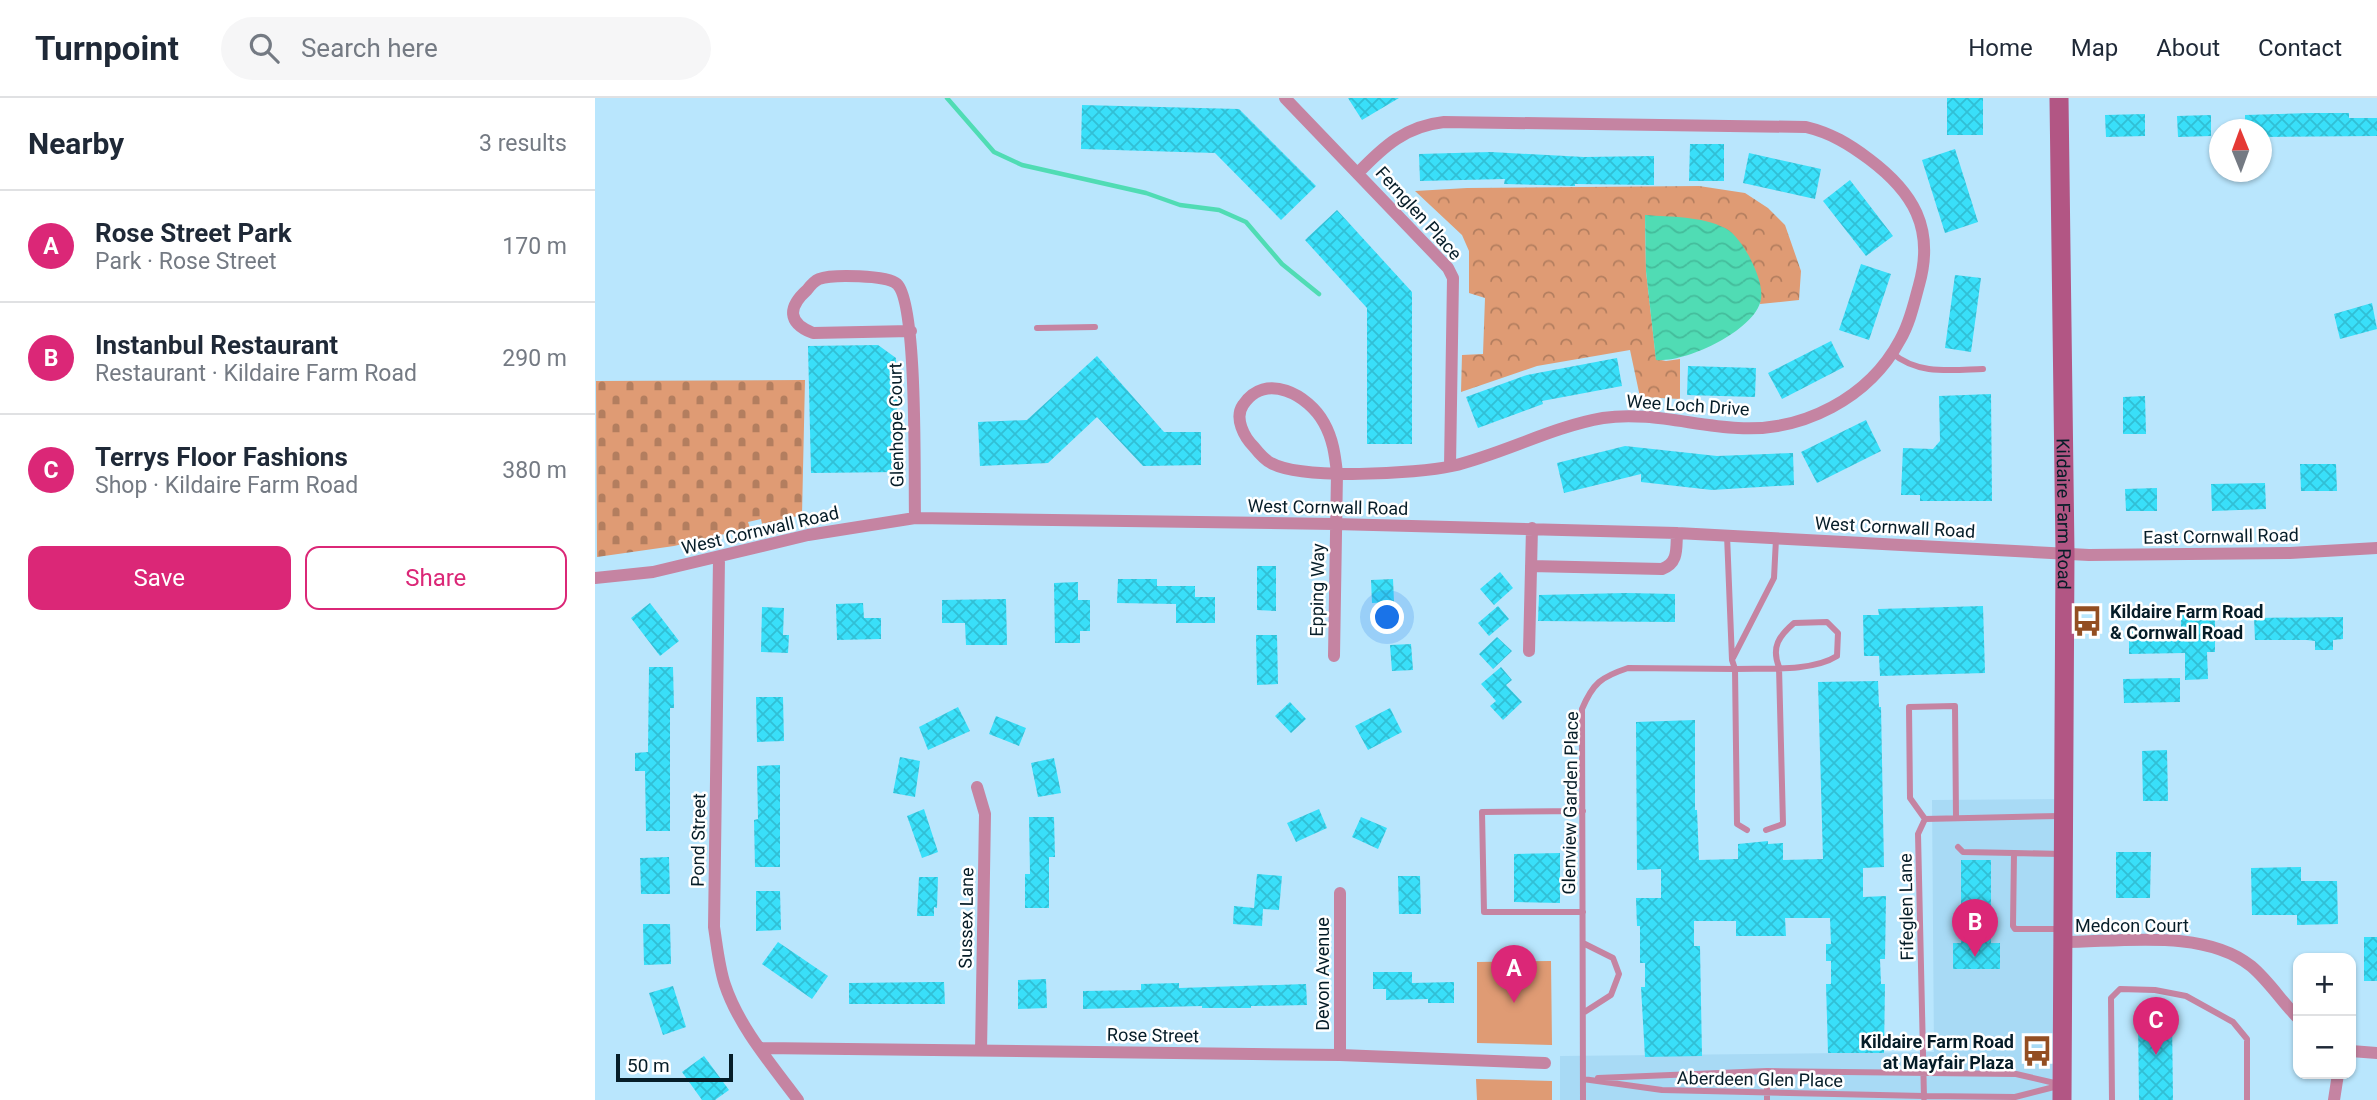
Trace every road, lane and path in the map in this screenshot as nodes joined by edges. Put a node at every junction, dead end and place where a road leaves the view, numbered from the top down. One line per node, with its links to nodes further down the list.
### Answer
1 (1286, 98): 3 (street, Fernglen Place)
2 (2059, 98): 18 (main road, Kildaire Farm Road)
3 (1358, 173): 7 (street, Wee Loch Drive); 9 (street, Fernglen Place)
4 (1095, 327): 5 (lane)
5 (1037, 328)
6 (911, 331): 6 (street, Glenhope Court); 11 (street, Glenhope Court)
7 (1892, 353): 8 (lane); 9 (street, Wee Loch Drive)
8 (1983, 369)
9 (1450, 466): 10 (street, Wee Loch Drive)
10 (1337, 473): 10 (street, Wee Loch Drive); 12 (street, Epping Way)
11 (915, 518): 12 (street, West Cornwall Road); 19 (street, West Cornwall Road)
12 (1335, 524): 13 (street, West Cornwall Road); 23 (street, Epping Way)
13 (1532, 528): 14 (street, West Cornwall Road); 20 (street)
14 (1677, 533): 15 (street, West Cornwall Road); 20 (street)
15 (1727, 535): 16 (street, West Cornwall Road); 24 (lane)
16 (1776, 538): 18 (street, West Cornwall Road); 24 (lane)
17 (2377, 548): 18 (street, East Cornwall Road)
18 (2066, 553): 29 (main road, Kildaire Farm Road)
19 (719, 558): 21 (street, West Cornwall Road); 43 (street, Pond Street)
20 (1531, 566): 22 (street)
21 (595, 578)
22 (1529, 651)
23 (1334, 656)
24 (1731, 660): 26 (lane)
25 (1779, 667): 25 (lane); 26 (lane, Glenview Garden Place); 33 (lane)
26 (1735, 670): 28 (lane, Glenview Garden Place); 32 (lane)
27 (977, 787): 44 (street, Sussex Lane)
28 (1583, 811): 38 (lane, Glenview Garden Place); 38 (lane)
29 (2064, 816): 30 (lane); 36 (main road, Kildaire Farm Road)
30 (1956, 817): 31 (lane); 31 (lane)
31 (1926, 818): 50 (lane, Fifeglen Lane)
32 (1747, 830)
33 (1766, 830)
34 (1961, 849): 35 (lane)
35 (2014, 852): 36 (lane); 39 (lane)
36 (2064, 854): 39 (main road, Kildaire Farm Road)
37 (1340, 893): 47 (street, Devon Avenue)
38 (1583, 912): 40 (lane, Glenview Garden Place)
39 (2063, 935): 42 (street, Medcon Court); 53 (main road, Kildaire Farm Road)
40 (1583, 943): 41 (lane, Glenview Garden Place); 41 (lane)
41 (1583, 1013): 51 (lane, Glenview Garden Place)
42 (2296, 1016)
43 (761, 1048): 44 (street, Rose Street); 56 (street, Pond Street)
44 (981, 1051): 47 (street, Rose Street)
45 (2356, 1052): 46 (street)
46 (2377, 1054)
47 (1340, 1055): 48 (street, Rose Street)
48 (1545, 1063)
49 (1767, 1071): 50 (lane); 51 (lane); 54 (lane)
50 (1923, 1073): 53 (lane); 55 (lane, Fifeglen Lane)
51 (1583, 1079): 54 (lane, Aberdeen Glen Place); 57 (lane, Glenview Garden Place)
52 (2337, 1079): 60 (street)
53 (2063, 1093): 55 (lane, Aberdeen Glen Place)
54 (1767, 1097): 55 (lane, Aberdeen Glen Place)
55 (1924, 1098)
56 (798, 1100)
57 (1583, 1100)
58 (2112, 1100): 59 (lane)
59 (2247, 1100)
60 (2335, 1100)

